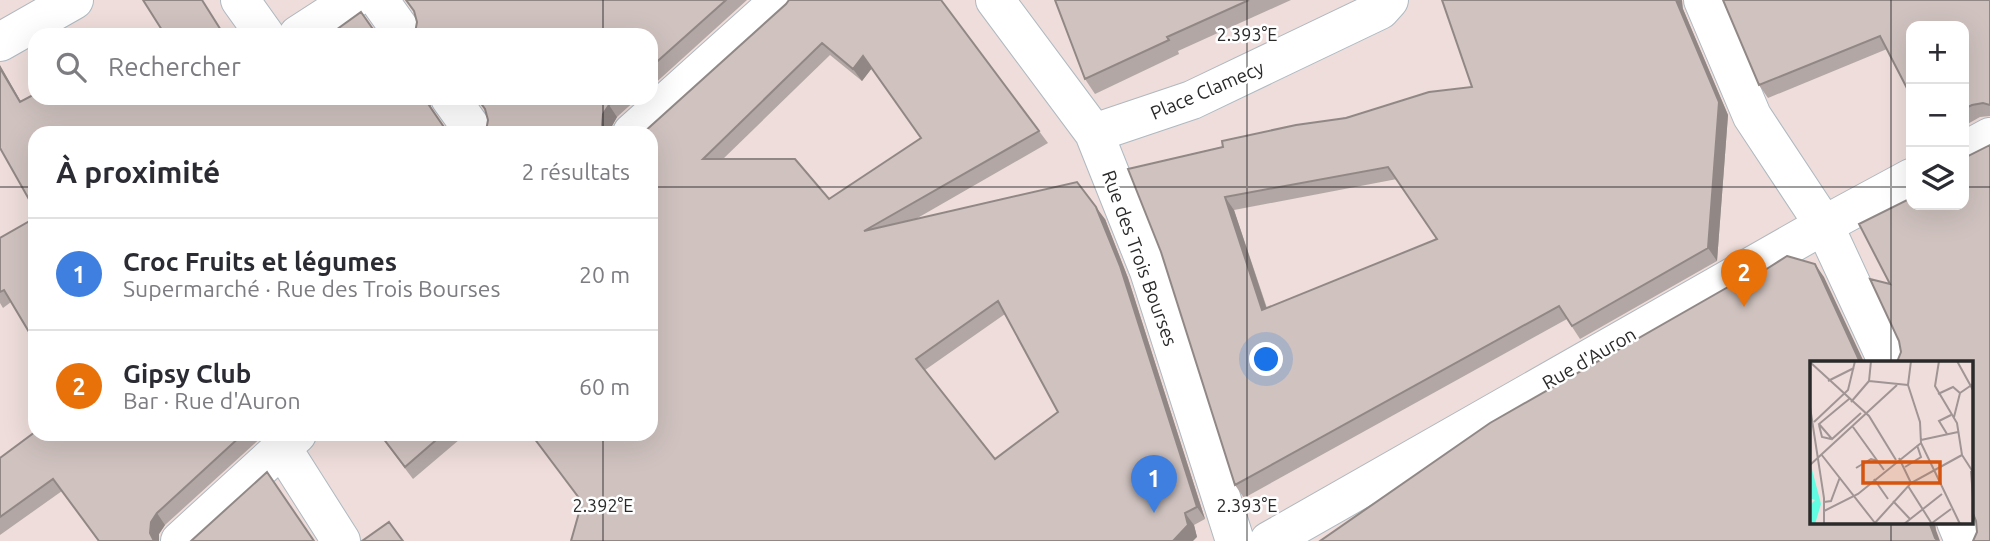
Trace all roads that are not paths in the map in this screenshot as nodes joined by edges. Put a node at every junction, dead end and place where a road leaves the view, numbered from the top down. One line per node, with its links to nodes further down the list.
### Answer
1 (74, 0): 12 (street)
2 (240, 0): 9 (street)
3 (352, 0): 10 (street)
4 (379, 0): 11 (street)
5 (779, 0): 15 (street)
6 (995, 0): 16 (street, Rue des Trois Bourses)
7 (1389, 0): 16 (street, Place Clamecy)
8 (1703, 0): 20 (street)
9 (260, 28)
10 (309, 28)
11 (399, 28)
12 (0, 42)
13 (455, 105): 14 (street)
14 (470, 126)
15 (640, 126)
16 (1094, 133): 26 (street, Rue des Trois Bourses)
17 (1990, 137): 18 (street)
18 (1969, 148)
19 (1906, 181): 20 (street, Rue d'Auron)
20 (1824, 225): 21 (street); 27 (street, Rue d'Auron)
21 (1888, 361)
22 (289, 441): 24 (street); 25 (street)
23 (1957, 524): 28 (street)
24 (180, 541)
25 (341, 541)
26 (1235, 541)
27 (1269, 541)
28 (1964, 541)

